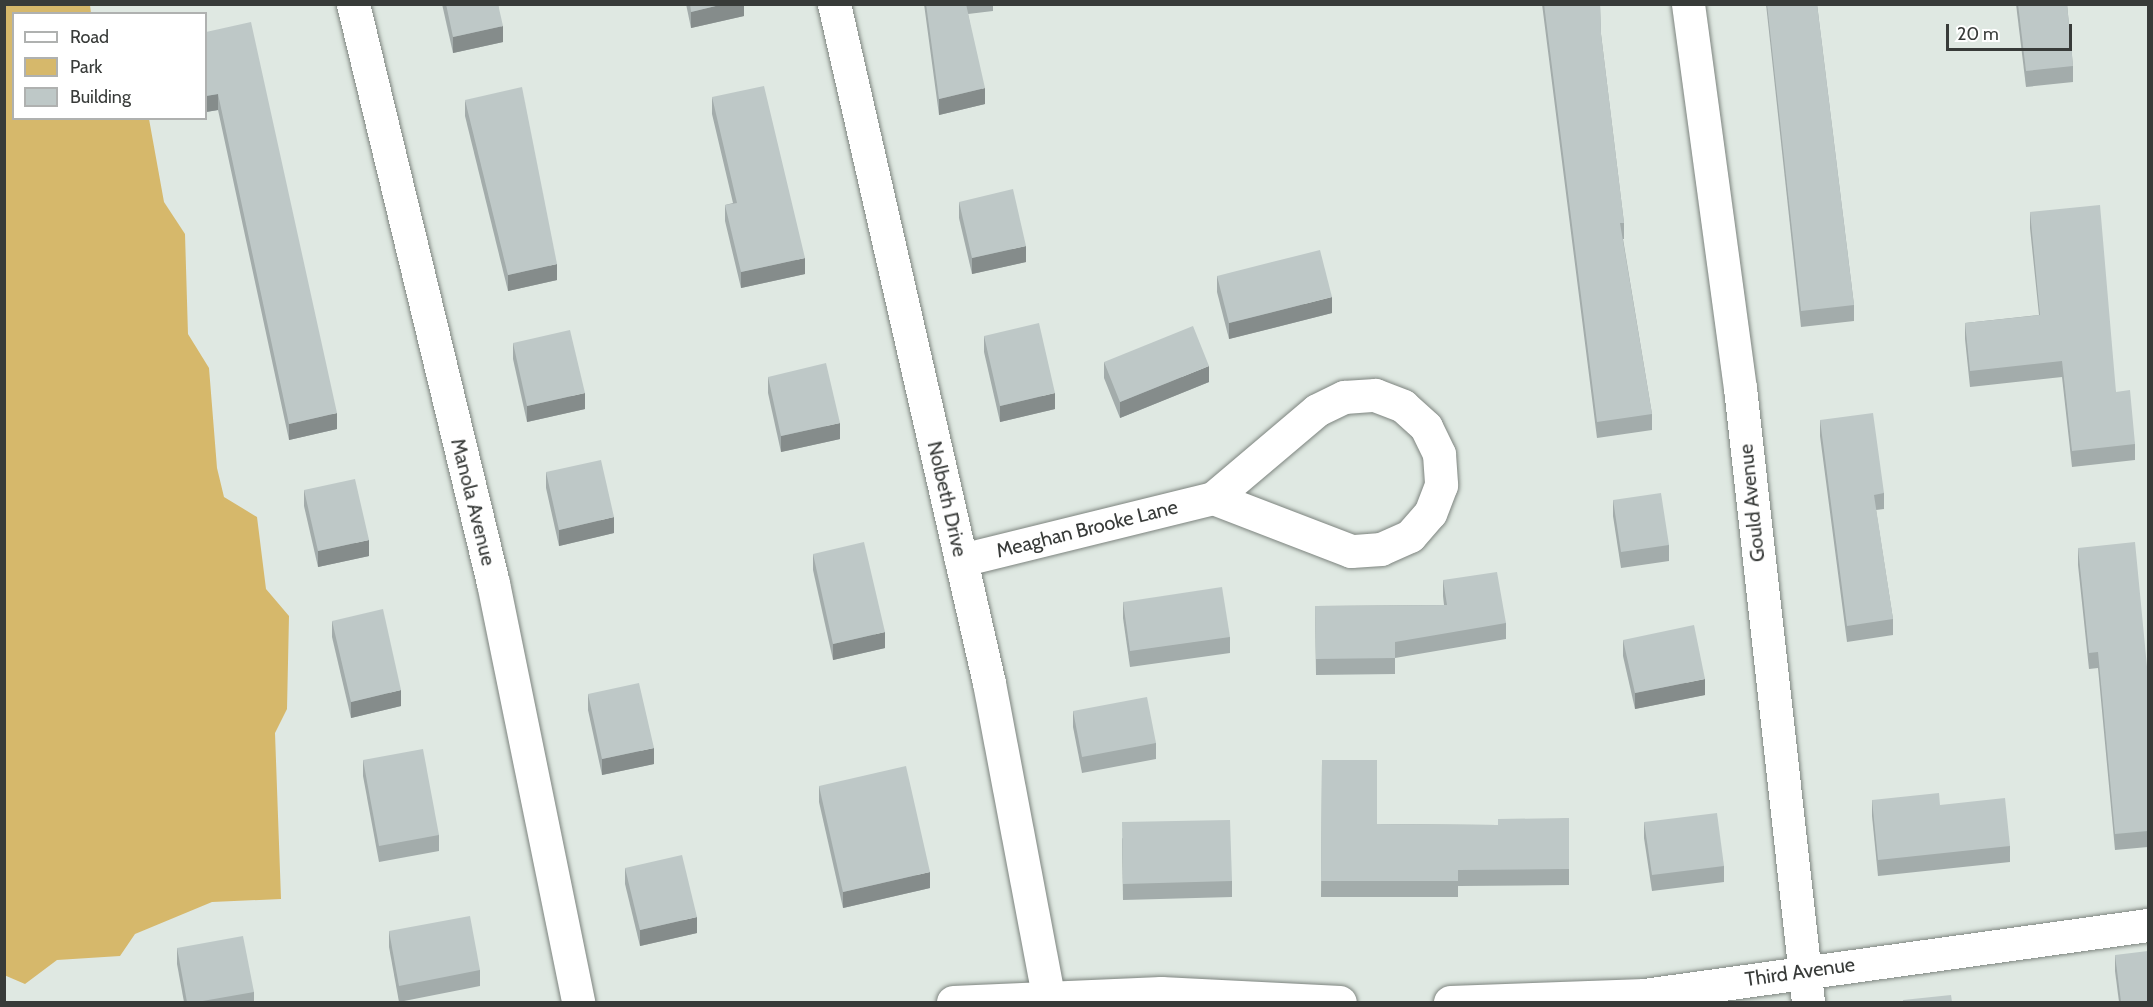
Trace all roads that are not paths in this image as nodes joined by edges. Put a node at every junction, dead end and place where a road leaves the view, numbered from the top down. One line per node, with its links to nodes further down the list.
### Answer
1 (353, 4): 9 (street, Manola Avenue)
2 (834, 4): 5 (street, Nolbeth Drive)
3 (1688, 4): 7 (street, Gould Avenue)
4 (1213, 498): 4 (street, Meaghan Brooke Lane); 5 (street, Meaghan Brooke Lane)
5 (961, 560): 8 (street, Nolbeth Drive)
6 (2148, 925): 7 (street, Third Avenue)
7 (1806, 987): 12 (street, Third Avenue)
8 (1048, 995): 10 (street); 11 (street)
9 (578, 1002)
10 (953, 1002)
11 (1340, 1002)
12 (1450, 1002)

